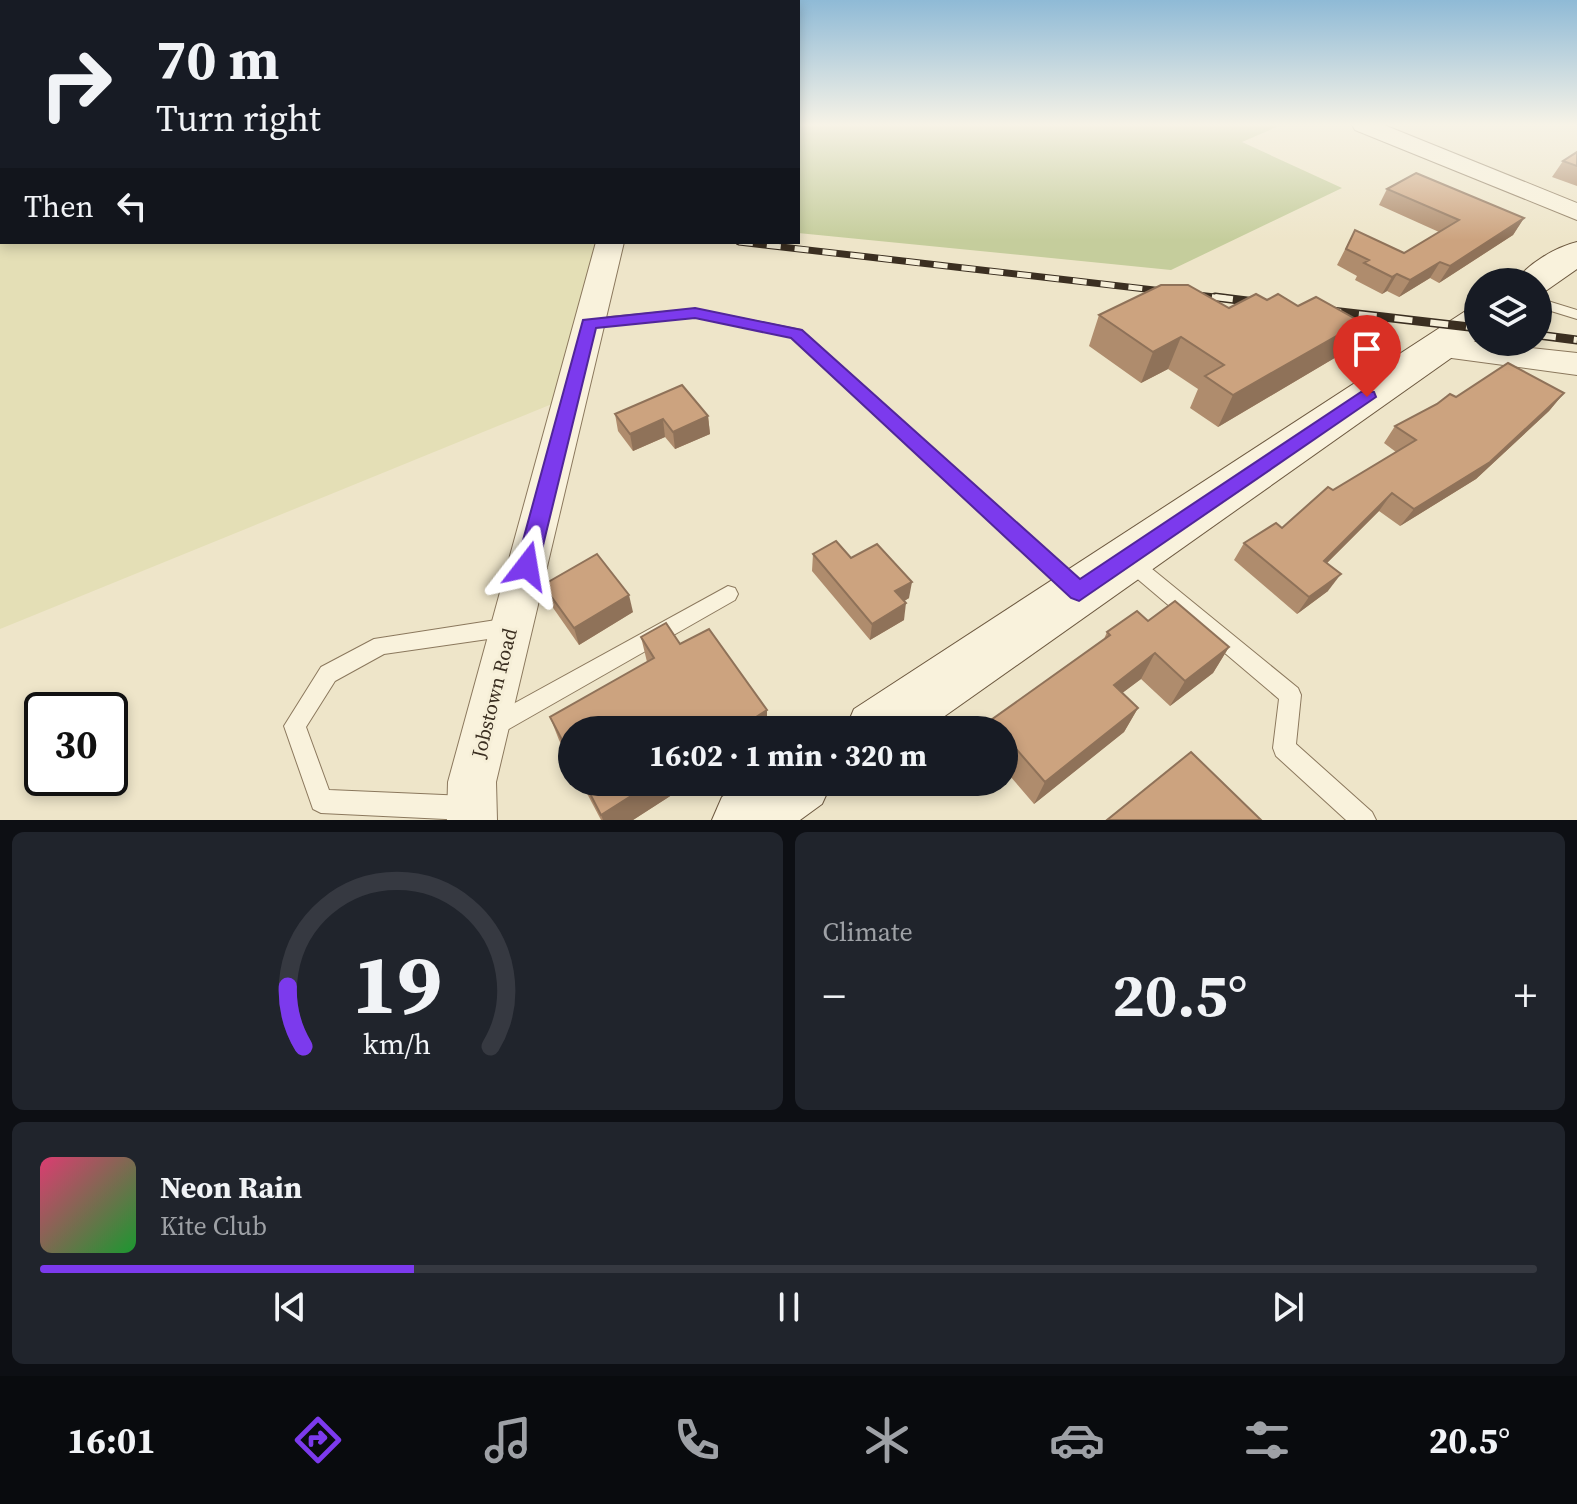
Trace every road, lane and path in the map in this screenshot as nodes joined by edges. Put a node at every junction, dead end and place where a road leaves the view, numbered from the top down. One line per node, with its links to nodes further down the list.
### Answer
1 (1457, 163): 2 (street)
2 (1577, 212)
3 (609, 244): 8 (street, Jobstown Road)
4 (1577, 253): 5 (main road)
5 (1552, 270)
6 (1552, 307): 7 (lane)
7 (1577, 315)
8 (589, 323): 12 (lane); 14 (street, Jobstown Road)
9 (1459, 334): 10 (street); 11 (main road)
10 (1577, 364)
11 (1127, 559): 12 (main road); 20 (lane)
12 (1079, 591): 15 (main road)
13 (728, 594): 16 (lane)
14 (511, 627): 16 (street, Jobstown Road); 18 (lane)
15 (896, 716)
16 (485, 731): 18 (street, Jobstown Road)
17 (780, 796): 19 (main road)
18 (472, 814)
19 (745, 820)
20 (1364, 820)

